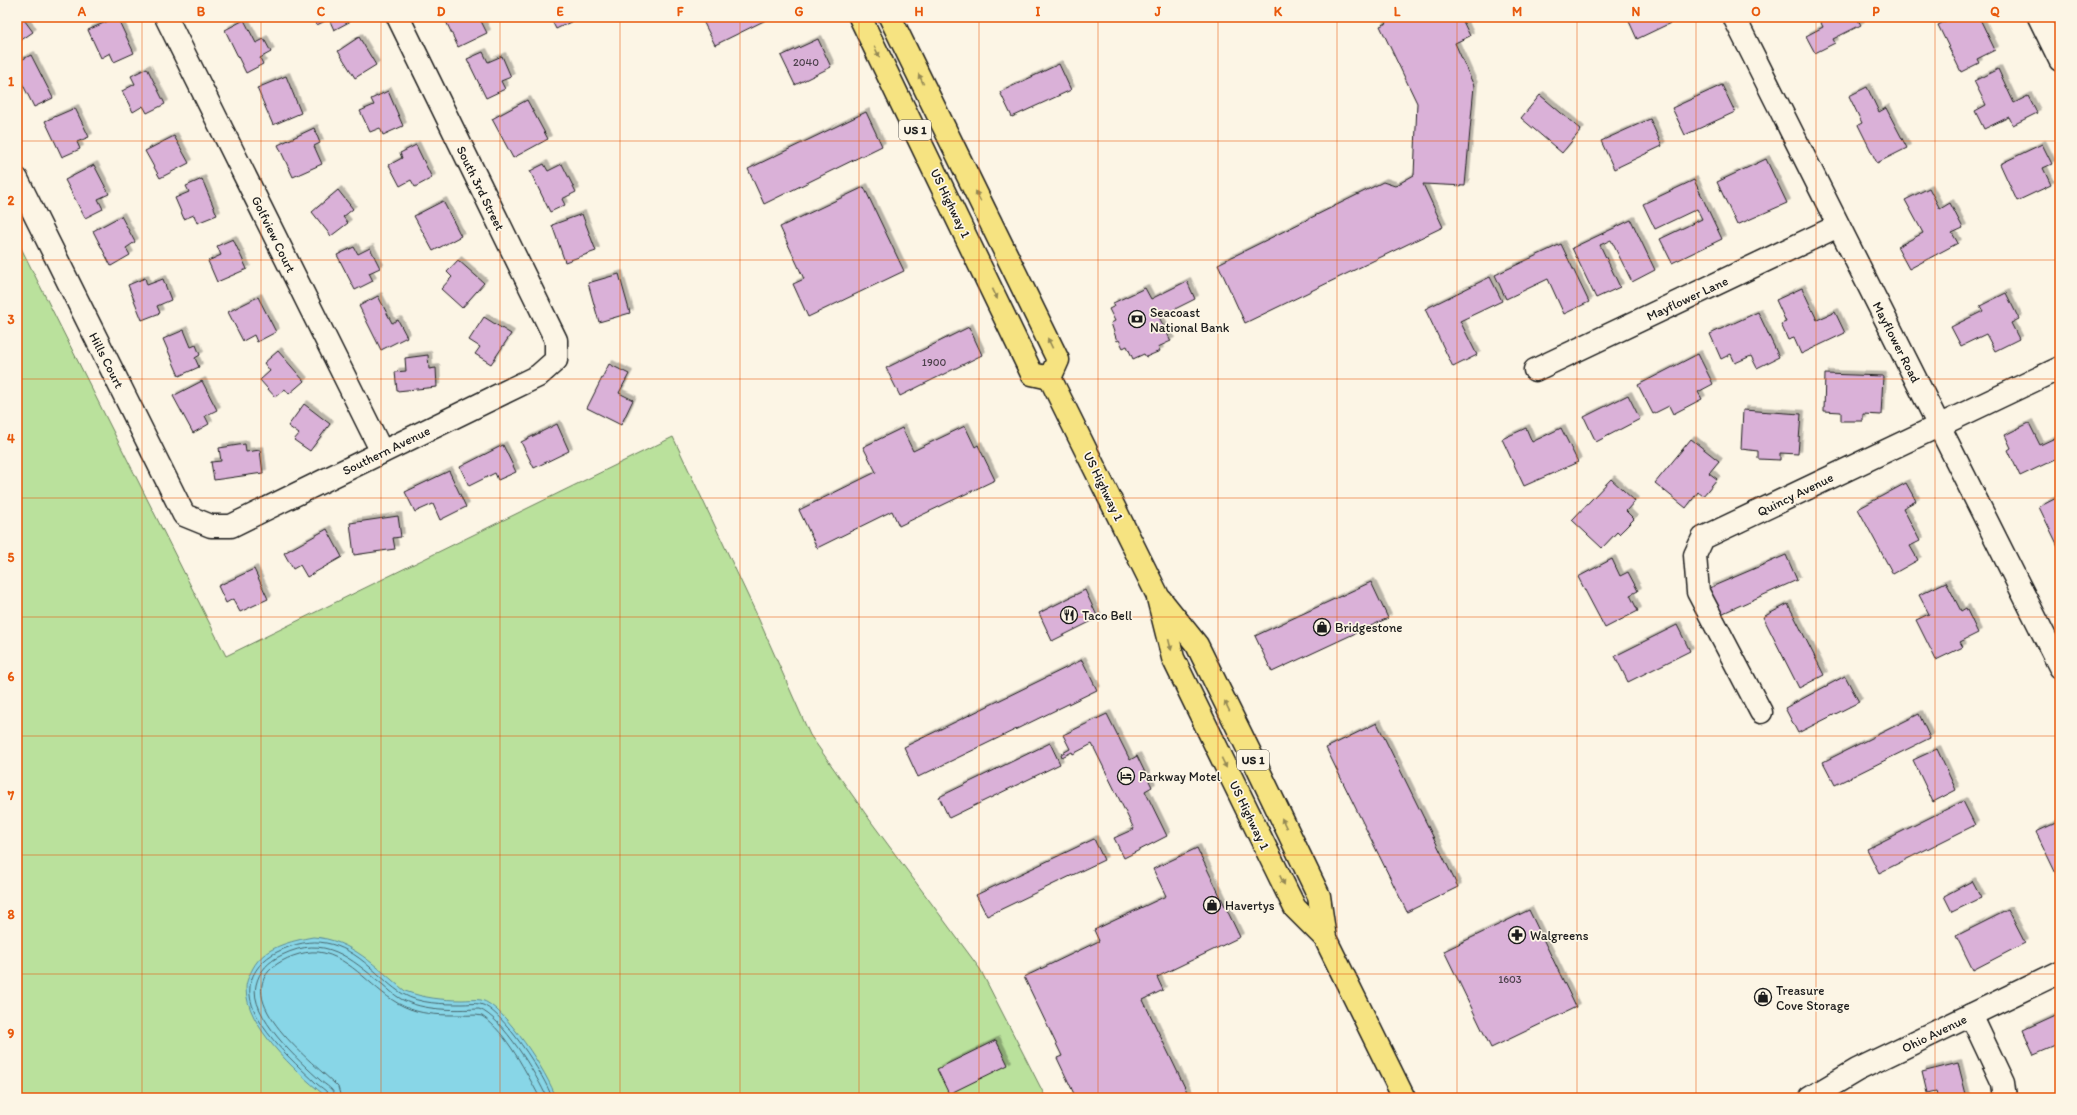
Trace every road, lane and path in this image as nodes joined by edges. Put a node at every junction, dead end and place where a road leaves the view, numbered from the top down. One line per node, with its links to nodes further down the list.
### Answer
1 (166, 17): 15 (street, Golfview Court)
2 (398, 17): 10 (street, South 3rd Street)
3 (860, 17): 13 (main road, US Highway 1 / US 1, one-way to 13)
4 (890, 17): 13 (main road, US 1, one-way to 4)
5 (1734, 17): 9 (street, Mayflower Road)
6 (2039, 17): 7 (street)
7 (2060, 60)
8 (17, 179): 16 (street, Hills Court)
9 (1838, 226): 12 (street, Mayflower Lane); 14 (street, Mayflower Road)
10 (556, 360): 15 (street, Southern Avenue)
11 (2060, 368): 14 (street, Quincy Avenue)
12 (1535, 370)
13 (1050, 378): 21 (main road, US Highway 1 / US 1)
14 (1939, 425): 17 (street, Mayflower Road); 18 (street, Quincy Avenue)
15 (382, 452): 16 (street, Southern Avenue)
16 (210, 526)
17 (2060, 667)
18 (1761, 712)
19 (2060, 972): 20 (street, Ohio Avenue)
20 (1971, 1015): 22 (street, Ohio Avenue); 23 (street)
21 (1404, 1098)
22 (1810, 1098)
23 (2004, 1098)

